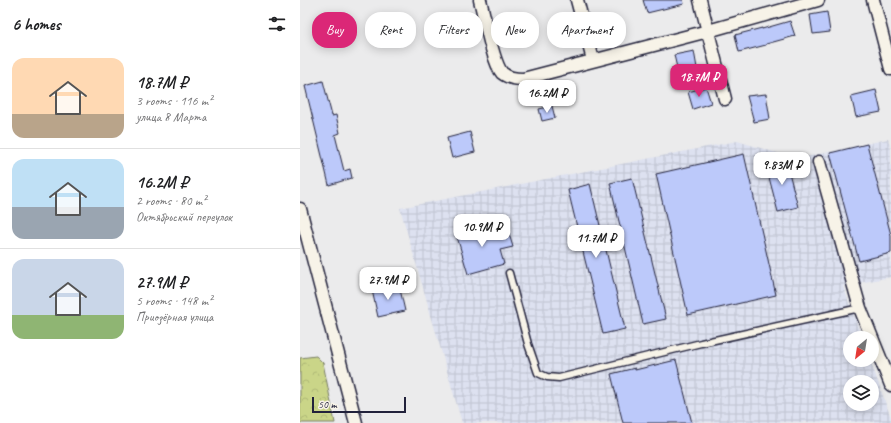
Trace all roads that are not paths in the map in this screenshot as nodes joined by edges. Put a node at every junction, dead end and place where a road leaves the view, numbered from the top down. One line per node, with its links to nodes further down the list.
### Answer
1 (480, 0): 7 (street)
2 (577, 0): 7 (street)
3 (700, 0): 6 (street)
4 (818, 0): 6 (street)
5 (873, 0): 8 (street)
6 (708, 31): 7 (street); 9 (street)
7 (593, 60)
8 (891, 69)
9 (725, 99)
10 (819, 162): 13 (street)
11 (300, 209): 15 (street)
12 (509, 273): 13 (lane)
13 (860, 308): 14 (street)
14 (891, 386)
15 (356, 423)

